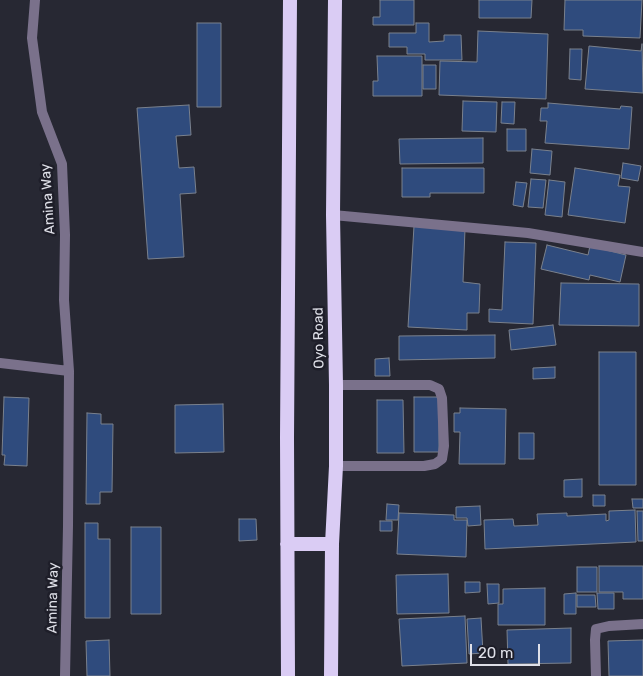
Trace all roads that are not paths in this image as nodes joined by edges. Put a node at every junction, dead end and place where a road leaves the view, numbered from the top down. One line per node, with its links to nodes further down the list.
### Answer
1 (36, 0): 7 (street, Amina Way)
2 (290, 0): 10 (highway)
3 (336, 0): 4 (highway, Oyo Road)
4 (333, 215): 5 (street); 8 (highway, Oyo Road)
5 (643, 252)
6 (0, 363): 7 (street)
7 (69, 371): 13 (street, Amina Way)
8 (336, 385): 9 (highway, Oyo Road); 9 (street)
9 (336, 466): 11 (highway, Oyo Road)
10 (287, 544): 11 (highway); 14 (highway)
11 (332, 544): 15 (highway, Oyo Road)
12 (643, 624): 16 (street)
13 (65, 676)
14 (288, 676)
15 (331, 676)
16 (596, 676)

